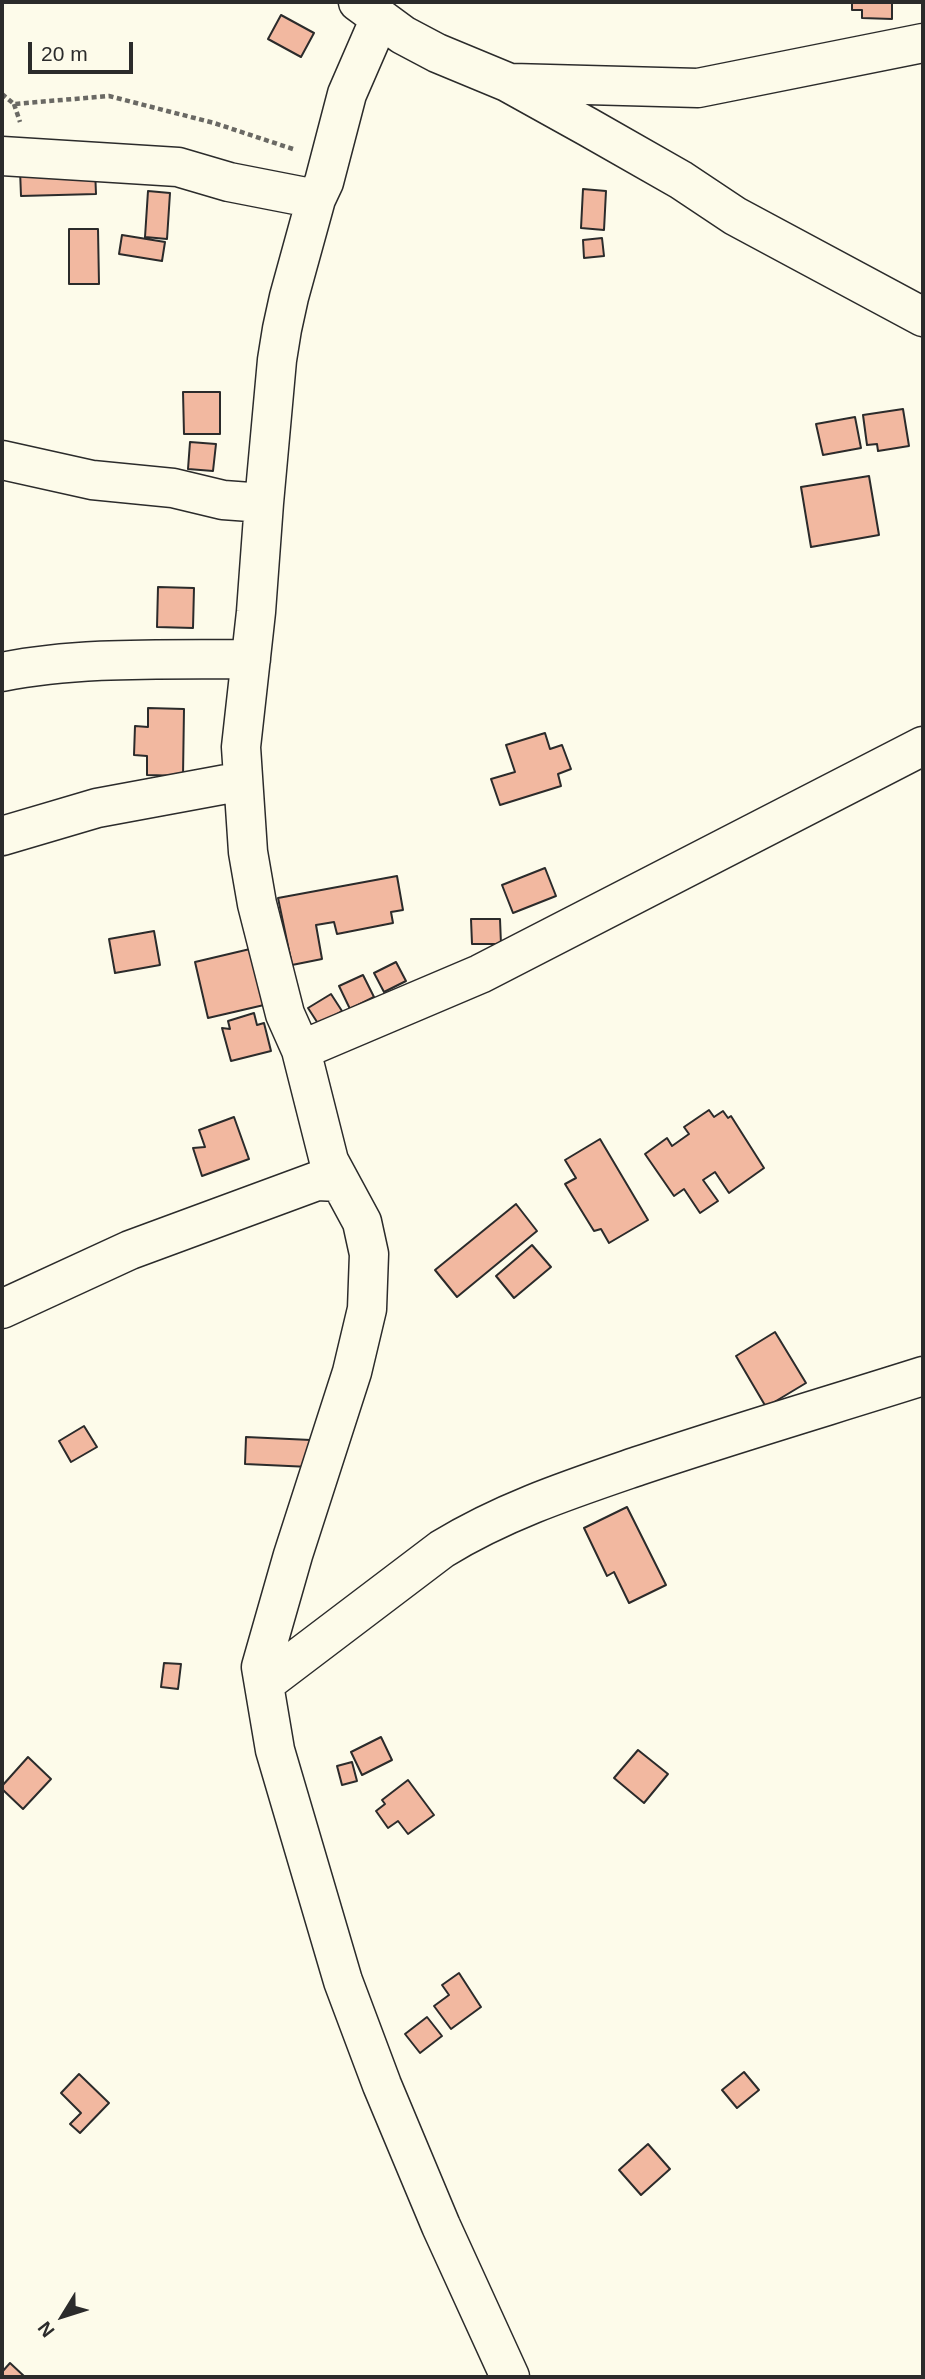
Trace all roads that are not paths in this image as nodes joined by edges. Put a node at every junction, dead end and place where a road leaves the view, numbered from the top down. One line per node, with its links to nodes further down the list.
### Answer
1 (369, 10): 3 (street); 5 (street)
2 (923, 43): 3 (street)
3 (507, 82): 6 (street)
4 (2, 156): 5 (street)
5 (316, 199): 8 (street)
6 (923, 317)
7 (2, 460): 8 (street)
8 (264, 503): 9 (street)
9 (251, 659): 10 (street); 12 (street)
10 (2, 672)
11 (923, 746): 14 (street)
12 (243, 781): 13 (street); 14 (street)
13 (2, 836)
14 (301, 1050): 15 (street)
15 (339, 1182): 16 (street); 18 (street)
16 (2, 1309)
17 (923, 1376): 18 (street)
18 (264, 1684): 19 (street)
19 (510, 2377)

